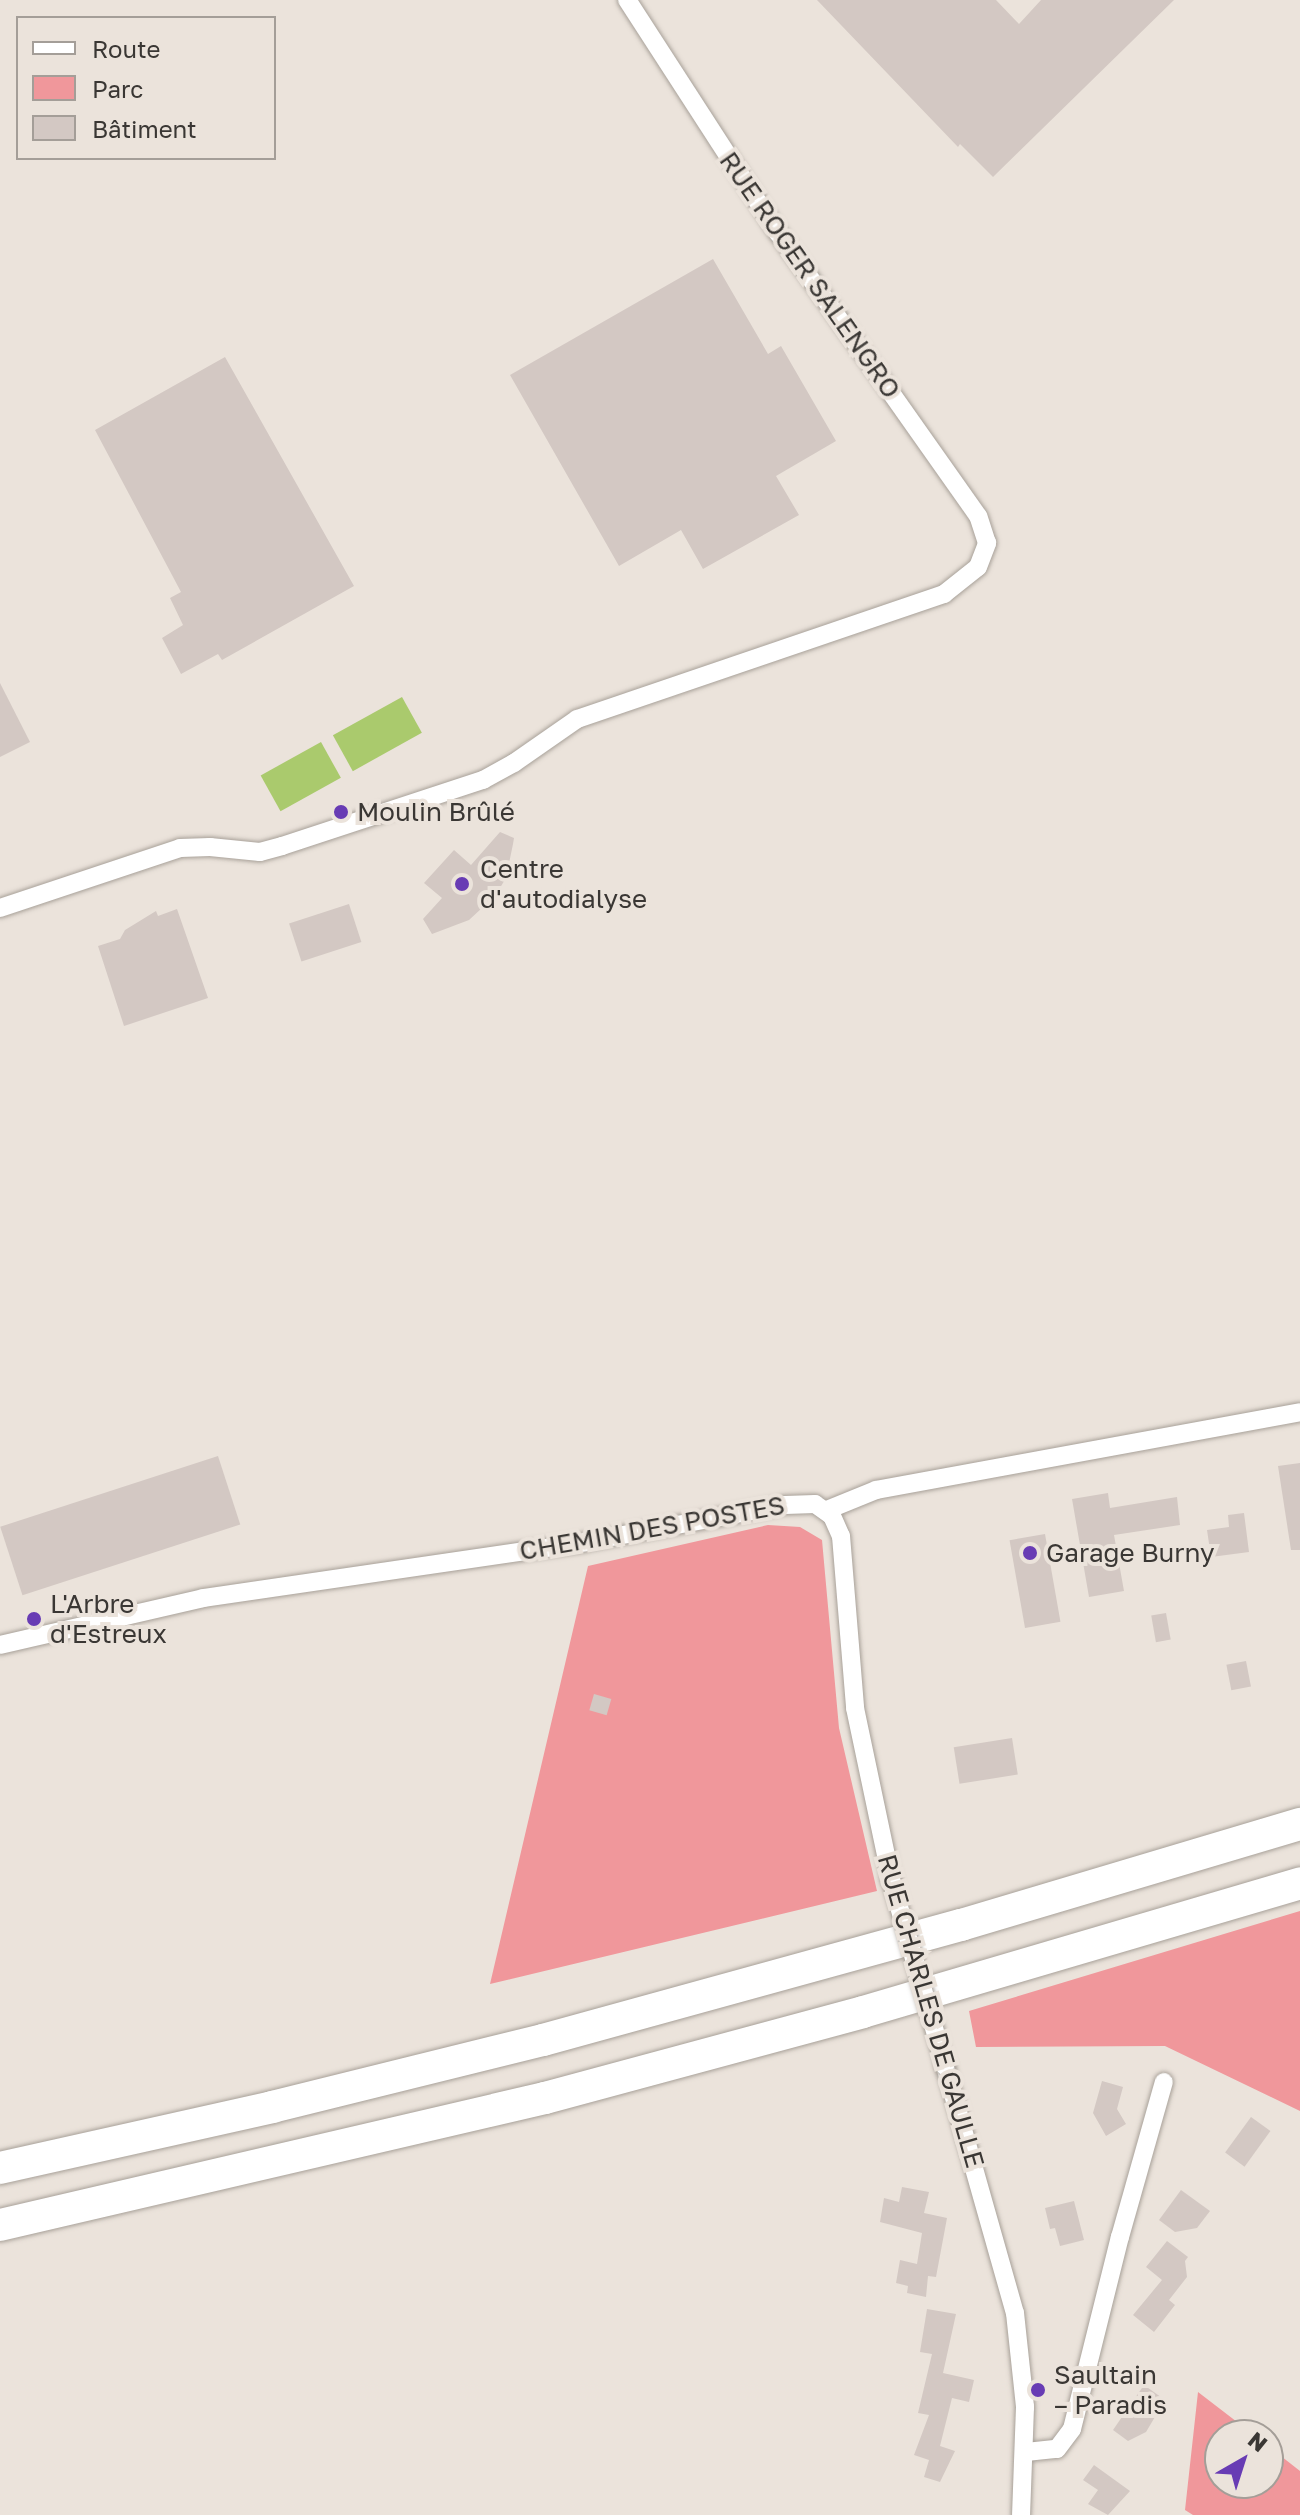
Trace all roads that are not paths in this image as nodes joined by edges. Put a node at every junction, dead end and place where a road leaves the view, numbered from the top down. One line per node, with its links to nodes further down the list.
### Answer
1 (627, 0): 2 (street, RUE ROGER SALENGRO)
2 (0, 908)
3 (1300, 1412): 4 (street, CHEMIN DES POSTES)
4 (827, 1510): 5 (street, CHEMIN DES POSTES); 15 (street, RUE CHARLES DE GAULLE, bridge)
5 (0, 1645)
6 (1300, 1801): 11 (highway)
7 (1300, 1824): 11 (highway)
8 (1300, 1883): 10 (highway)
9 (1300, 1901): 10 (highway)
10 (1169, 1923): 14 (highway)
11 (961, 1925): 13 (highway)
12 (1164, 2082): 15 (street)
13 (0, 2168)
14 (0, 2225)
15 (1026, 2452): 16 (street, RUE CHARLES DE GAULLE)
16 (1021, 2515)

